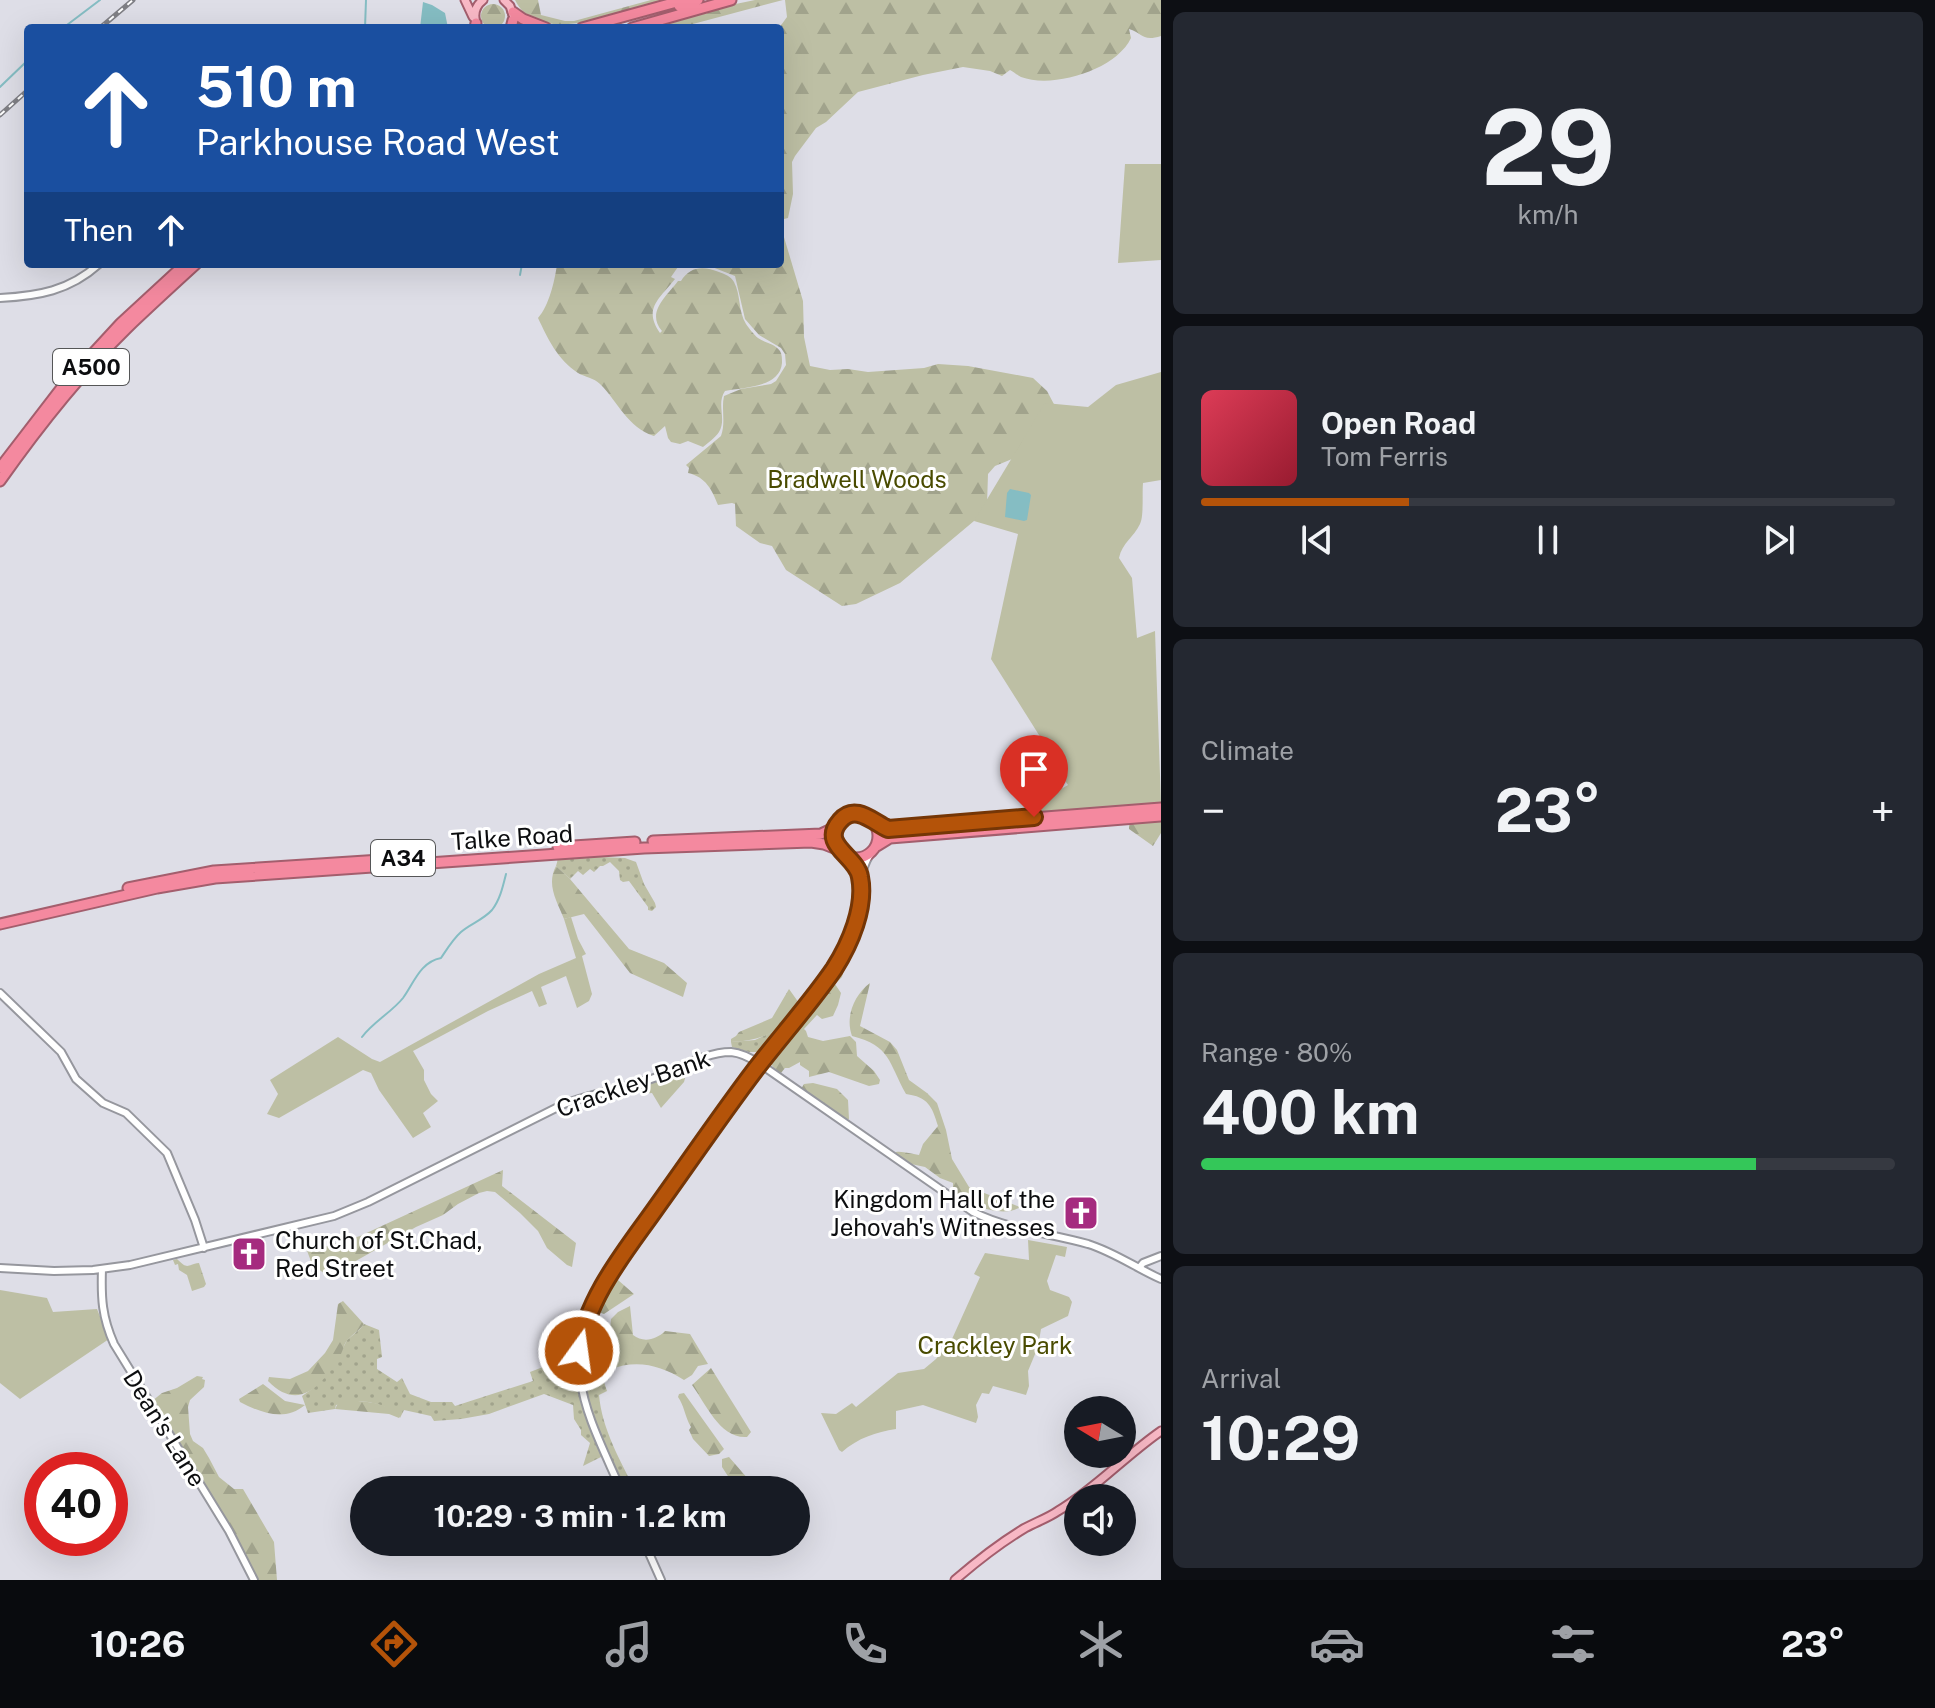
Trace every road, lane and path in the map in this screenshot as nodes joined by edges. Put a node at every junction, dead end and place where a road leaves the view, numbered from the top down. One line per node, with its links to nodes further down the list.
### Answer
1 (465, 0): 9 (main road)
2 (483, 0): 9 (main road)
3 (504, 0): 8 (main road)
4 (684, 0): 11 (highway)
5 (698, 0): 12 (highway)
6 (731, 0): 7 (highway)
7 (677, 14): 13 (highway); 14 (highway)
8 (511, 22): 10 (highway)
9 (476, 24)
10 (536, 24)
11 (597, 24)
12 (617, 24)
13 (645, 24)
14 (651, 24)
15 (94, 268): 18 (street)
16 (181, 268): 19 (highway, A500)
17 (192, 268): 20 (highway, A500)
18 (0, 298)
19 (0, 468)
20 (0, 481)
21 (1161, 808): 23 (highway, A34)
22 (1161, 816): 23 (highway, A34)
23 (1035, 822): 25 (highway, A34)
24 (875, 823): 25 (highway, A34); 26 (highway, A34); 27 (highway)
25 (1013, 824): 27 (highway, A34)
26 (836, 827): 28 (highway); 31 (highway, Talke Road / A34)
27 (874, 849): 29 (highway, A34); 30 (street)
28 (839, 850): 29 (highway, A34); 32 (highway, Talke Road / A34)
29 (848, 857): 30 (street)
30 (861, 879): 34 (street)
31 (0, 917)
32 (0, 924)
33 (0, 993): 35 (street)
34 (760, 1064): 35 (street, Crackley Bank); 38 (street, Crackley Bank); 42 (street)
35 (204, 1248): 39 (street, Crackley Bank)
36 (1161, 1256): 38 (street)
37 (0, 1268): 39 (street)
38 (1139, 1268): 40 (street, Crackley Bank)
39 (102, 1269): 44 (street, Dean's Lane)
40 (1161, 1279)
41 (1161, 1431): 46 (main road)
42 (615, 1476)
43 (650, 1556): 45 (street)
44 (254, 1580)
45 (661, 1580)
46 (955, 1580)

